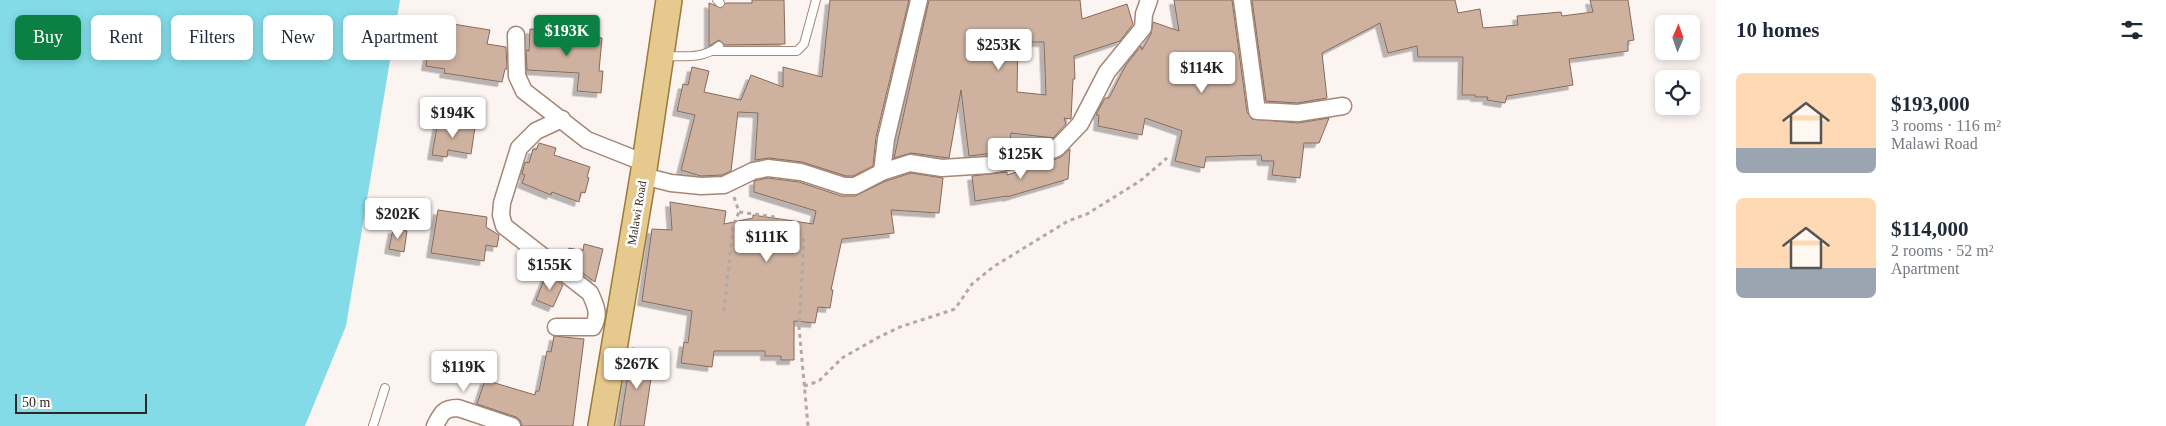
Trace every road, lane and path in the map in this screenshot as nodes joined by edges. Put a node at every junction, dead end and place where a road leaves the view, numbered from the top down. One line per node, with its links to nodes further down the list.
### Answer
1 (668, 0): 7 (main road, Malawi Road)
2 (816, 0): 7 (lane)
3 (919, 0): 12 (street)
4 (1149, 0): 12 (street)
5 (1242, 0): 8 (street)
6 (516, 35): 9 (street)
7 (662, 56): 11 (main road, Malawi Road)
8 (1342, 106)
9 (562, 119): 11 (street); 16 (street)
10 (1167, 158): 17 (path)
11 (644, 169): 13 (street); 22 (main road, Malawi Road)
12 (882, 172): 13 (street)
13 (724, 185): 14 (path)
14 (739, 212): 15 (path); 17 (path)
15 (724, 311)
16 (556, 327)
17 (804, 386): 23 (path)
18 (385, 388): 19 (lane)
19 (373, 426)
20 (435, 426): 21 (street)
21 (512, 426)
22 (601, 426)
23 (808, 426)

